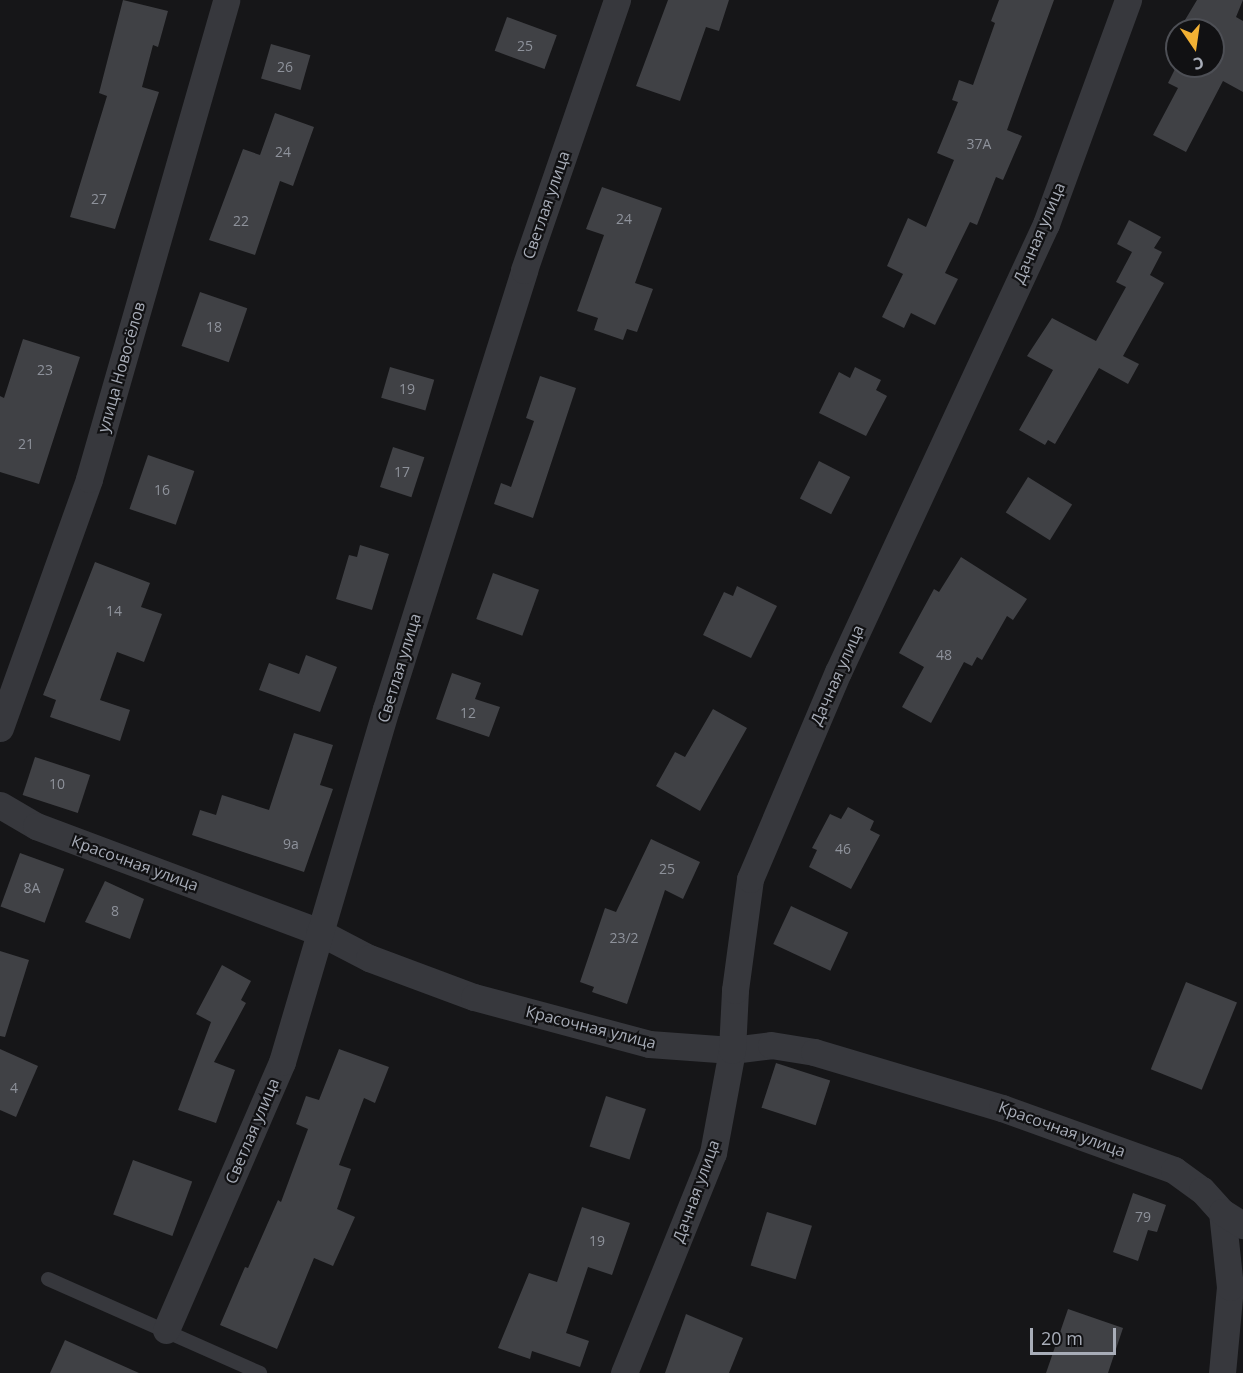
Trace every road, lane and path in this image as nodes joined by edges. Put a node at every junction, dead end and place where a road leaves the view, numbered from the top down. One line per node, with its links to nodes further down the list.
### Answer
1 (226, 0): 4 (street, улица Новосёлов)
2 (617, 0): 6 (street, Светлая улица)
3 (1128, 0): 7 (street, Дачная улица)
4 (0, 728)
5 (0, 804): 6 (street, Красочная улица)
6 (319, 932): 7 (street, Красочная улица); 10 (street, Светлая улица)
7 (732, 1050): 8 (street, Красочная улица); 12 (street, Дачная улица)
8 (1232, 1218): 13 (street)
9 (48, 1279): 10 (lane)
10 (166, 1330): 11 (lane)
11 (260, 1373)
12 (624, 1373)
13 (1222, 1373)

